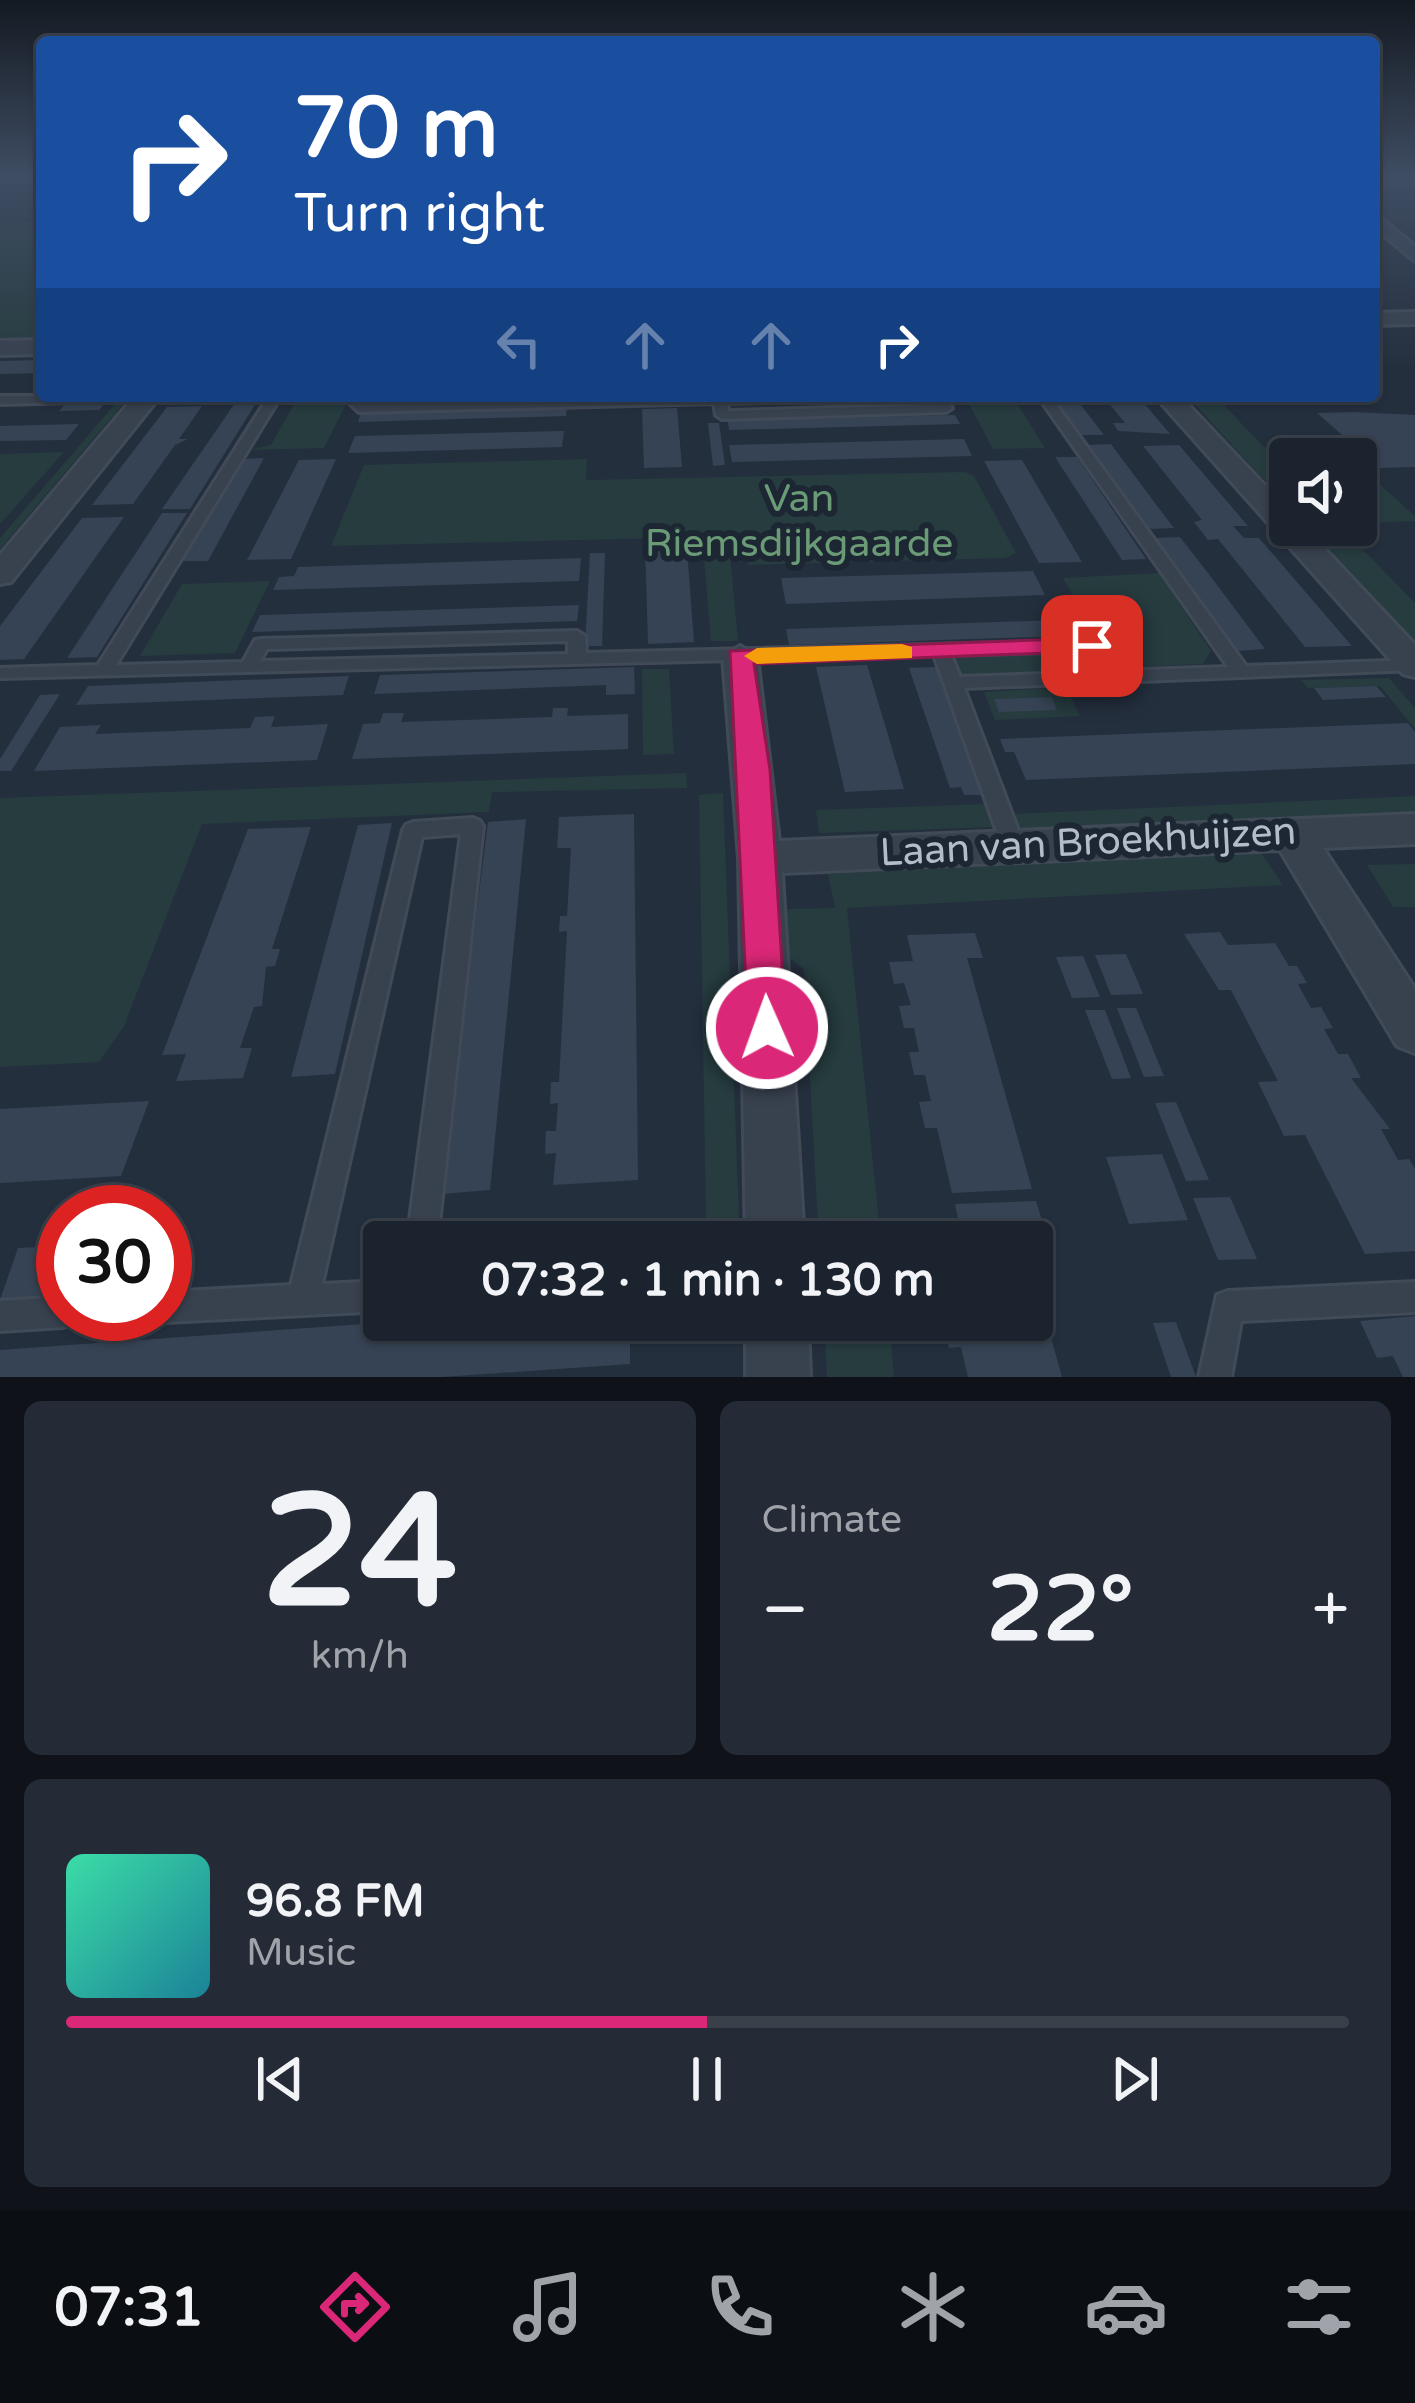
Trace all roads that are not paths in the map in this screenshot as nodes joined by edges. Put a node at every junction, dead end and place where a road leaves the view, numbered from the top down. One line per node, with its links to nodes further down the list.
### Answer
1 (1415, 318): 2 (street)
2 (1380, 319)
3 (36, 347): 4 (street)
4 (0, 348)
5 (36, 399): 6 (lane)
6 (0, 400)
7 (143, 402): 15 (street)
8 (271, 402): 19 (lane)
9 (353, 402): 10 (lane)
10 (454, 402)
11 (720, 402): 12 (lane)
12 (942, 402)
13 (1048, 402): 20 (lane)
14 (1173, 402): 18 (street)
15 (0, 575)
16 (941, 651): 17 (lane); 22 (lane); 23 (lane)
17 (740, 657): 19 (lane); 27 (street)
18 (1415, 666): 20 (lane)
19 (105, 668): 21 (lane)
20 (1241, 672): 22 (lane)
21 (0, 673)
22 (1110, 677): 23 (lane)
23 (953, 683): 26 (lane)
24 (1415, 829): 25 (street, Laan van Broekhuijzen)
25 (1291, 833): 26 (street, Laan van Broekhuijzen); 28 (street)
26 (1013, 846): 27 (street, Laan van Broekhuijzen)
27 (760, 858): 30 (street)
28 (1415, 1031)
29 (425, 1221): 33 (lane)
30 (774, 1221)
31 (363, 1297): 33 (lane)
32 (1415, 1297): 39 (lane)
33 (303, 1300): 34 (lane)
34 (192, 1306)
35 (36, 1314): 36 (lane)
36 (0, 1316)
37 (777, 1341): 38 (street)
38 (778, 1377)
39 (1215, 1377)

